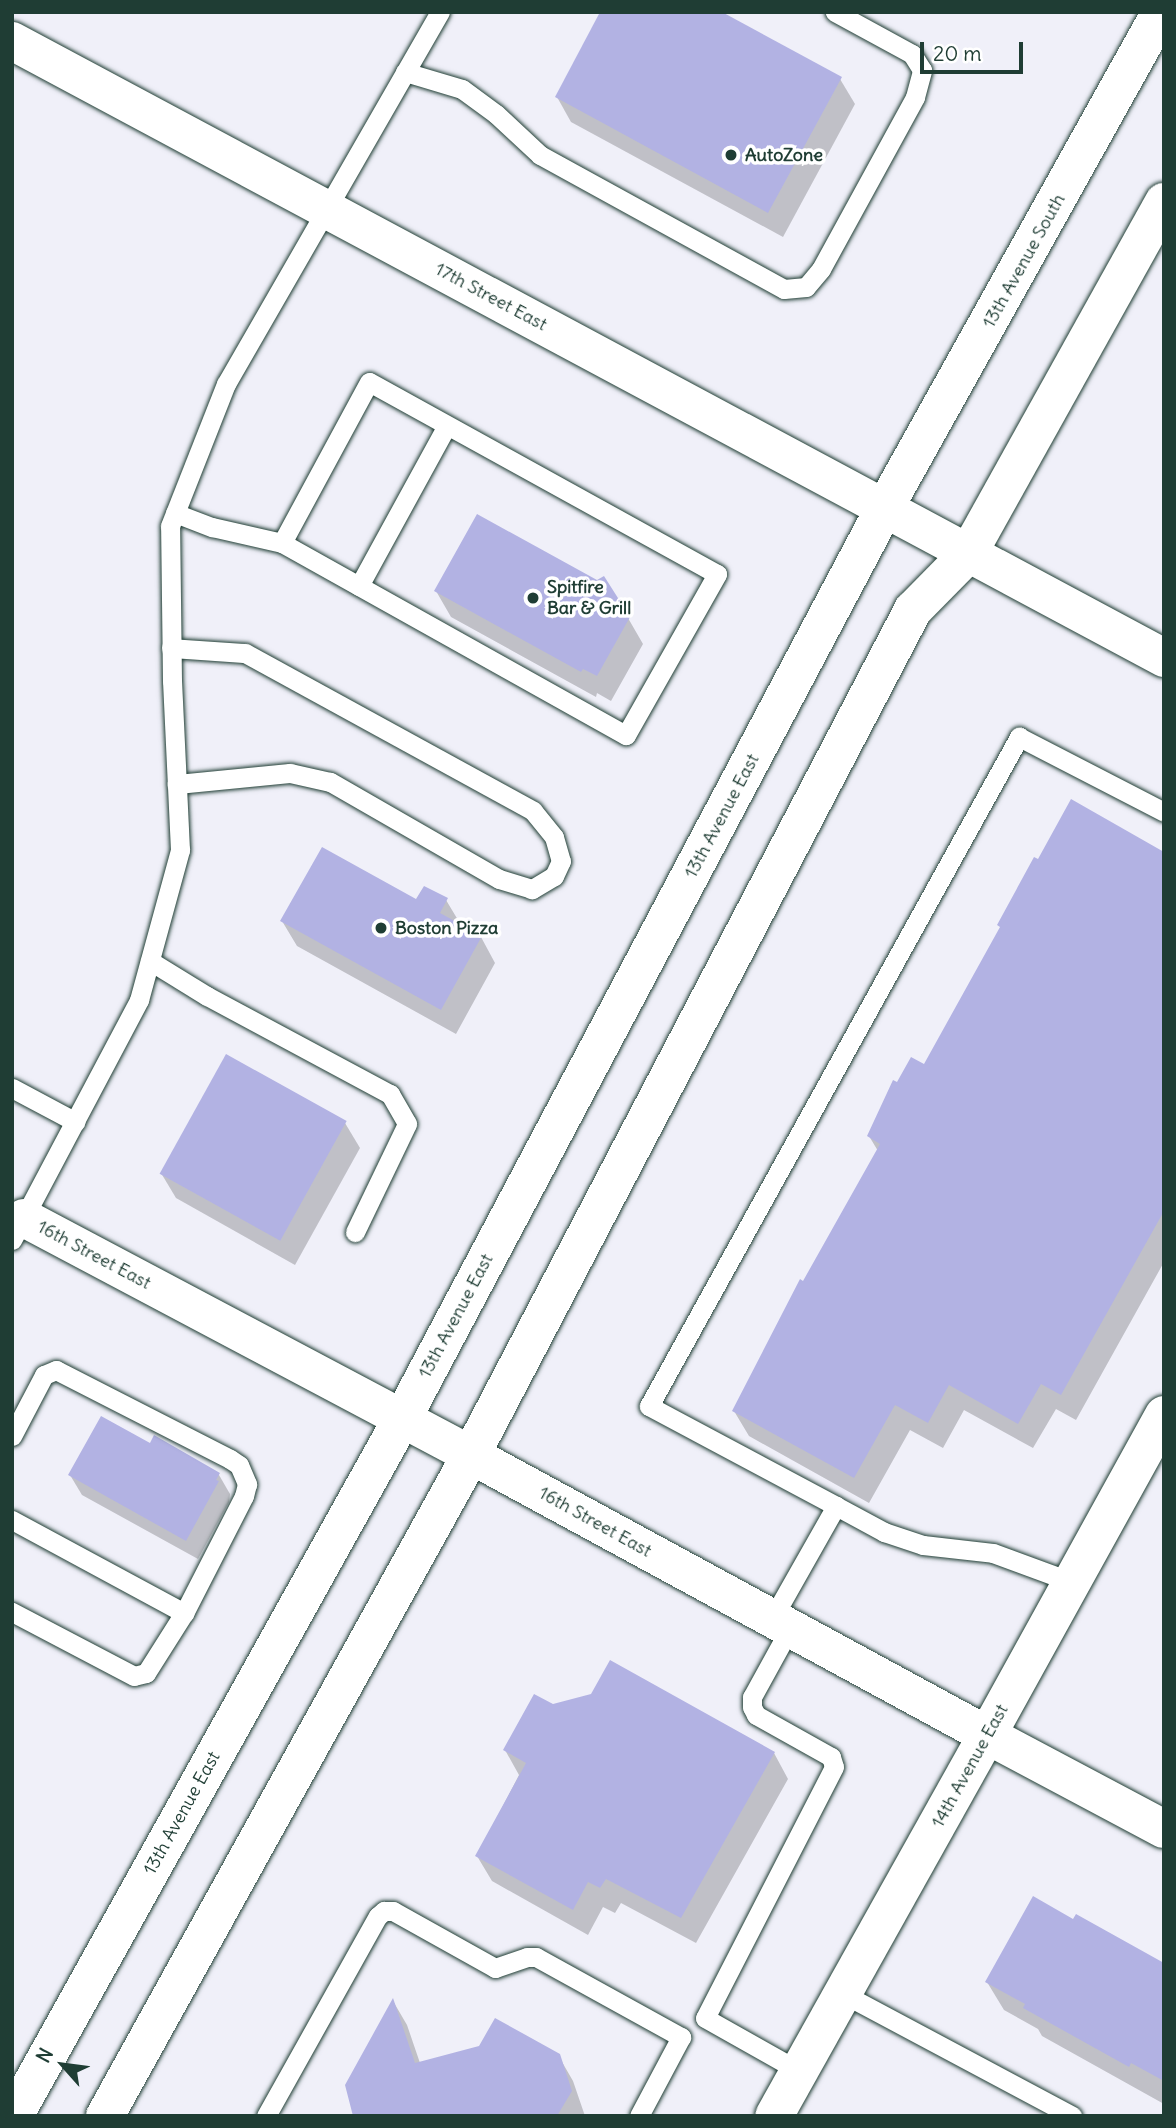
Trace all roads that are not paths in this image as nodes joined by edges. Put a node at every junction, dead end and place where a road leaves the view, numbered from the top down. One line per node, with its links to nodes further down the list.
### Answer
1 (440, 12): 5 (lane)
2 (835, 12): 5 (lane)
3 (1161, 12): 9 (main road, 13th Avenue South)
4 (12, 41): 7 (main road, 17th Street East)
5 (405, 72): 7 (lane)
6 (1164, 202): 12 (main road)
7 (328, 209): 9 (main road, 17th Street East); 10 (lane)
8 (447, 425): 11 (lane); 13 (lane); 13 (lane)
9 (884, 509): 12 (main road, 17th Street East); 24 (main road, 13th Avenue East)
10 (175, 513): 11 (lane); 14 (lane)
11 (282, 543): 13 (lane)
12 (968, 554): 15 (main road, 17th Street East); 26 (main road)
13 (359, 586)
14 (172, 648): 16 (lane); 16 (lane)
15 (1164, 658)
16 (177, 783): 18 (lane)
17 (1164, 812): 27 (lane)
18 (150, 961): 20 (lane); 22 (lane)
19 (12, 1087): 20 (lane)
20 (75, 1122): 21 (lane)
21 (18, 1229): 24 (main road, 16th Street East)
22 (355, 1232)
23 (1164, 1415): 29 (main road, 14th Avenue East)
24 (402, 1419): 26 (main road, 16th Street East); 39 (main road, 13th Avenue East)
25 (12, 1436): 31 (lane)
26 (471, 1455): 32 (main road, 16th Street East); 40 (main road)
27 (836, 1506): 29 (lane); 32 (lane)
28 (12, 1520): 31 (lane)
29 (1072, 1581): 33 (main road, 14th Avenue East)
30 (12, 1612): 31 (lane)
31 (184, 1612)
32 (781, 1623): 33 (main road, 16th Street East); 36 (lane)
33 (987, 1735): 34 (main road, 16th Street East); 35 (main road, 14th Avenue East)
34 (1164, 1829)
35 (842, 1993): 38 (main road, 14th Avenue East); 44 (lane)
36 (705, 2018): 37 (lane); 38 (lane)
37 (681, 2037): 41 (lane); 42 (lane)
38 (799, 2071): 43 (main road, 14th Avenue East)
39 (14, 2116)
40 (105, 2116)
41 (266, 2116)
42 (639, 2116)
43 (774, 2116)
44 (1072, 2116)

